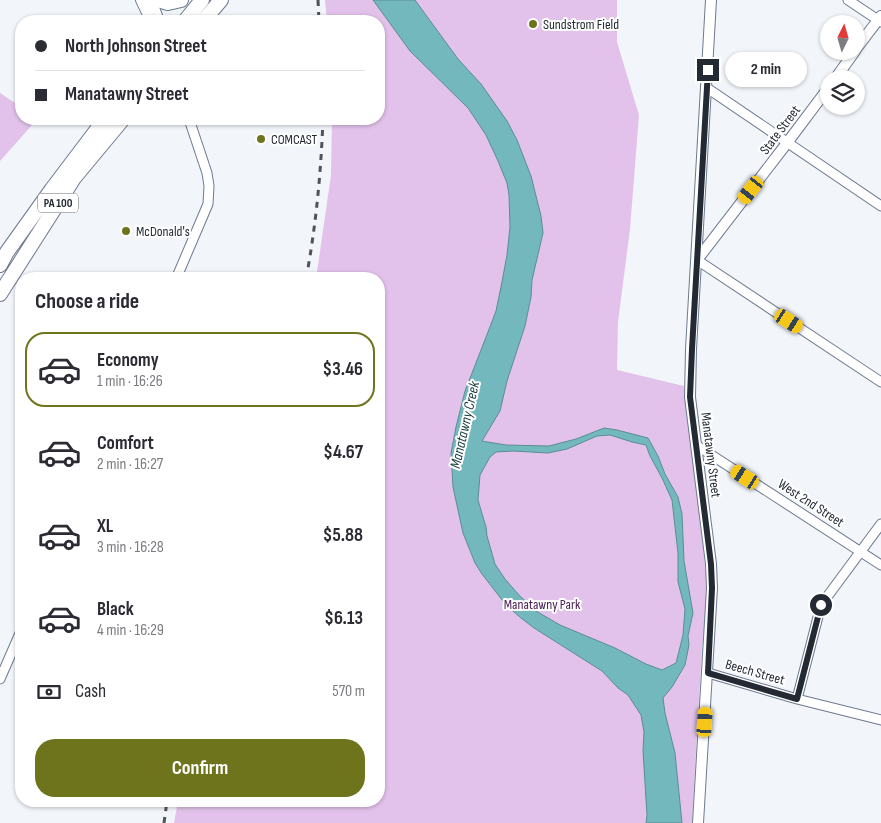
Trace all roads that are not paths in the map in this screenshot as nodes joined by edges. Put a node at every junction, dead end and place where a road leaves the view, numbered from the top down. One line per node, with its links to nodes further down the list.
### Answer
1 (141, 0): 9 (street)
2 (151, 0): 10 (street)
3 (158, 0): 4 (highway)
4 (181, 0)
5 (202, 0): 11 (highway)
6 (221, 0): 12 (highway)
7 (711, 0): 15 (street, Manatawny Street)
8 (848, 0): 13 (street)
9 (148, 15)
10 (157, 15)
11 (190, 15)
12 (208, 15)
13 (880, 19): 14 (street)
14 (865, 38)
15 (707, 88): 20 (street); 22 (street, Manatawny Street)
16 (820, 99): 20 (street, State Street)
17 (100, 125): 23 (highway, PA 100)
18 (118, 125): 25 (highway, PA 100)
19 (191, 125): 24 (street)
20 (787, 144): 21 (street); 22 (street, State Street)
21 (881, 206)
22 (697, 260): 26 (street); 27 (street, Manatawny Street)
23 (0, 265)
24 (179, 272)
25 (0, 294)
26 (881, 382)
27 (696, 445): 29 (street, West 2nd Street); 32 (street, Manatawny Street)
28 (881, 524): 29 (street)
29 (861, 552): 30 (street, West 2nd Street); 34 (street)
30 (881, 565)
31 (15, 645): 33 (street)
32 (708, 673): 34 (street, Beech Street); 36 (street, Manatawny Street)
33 (0, 679)
34 (797, 699): 35 (street, Beech Street)
35 (881, 720)
36 (698, 823)

